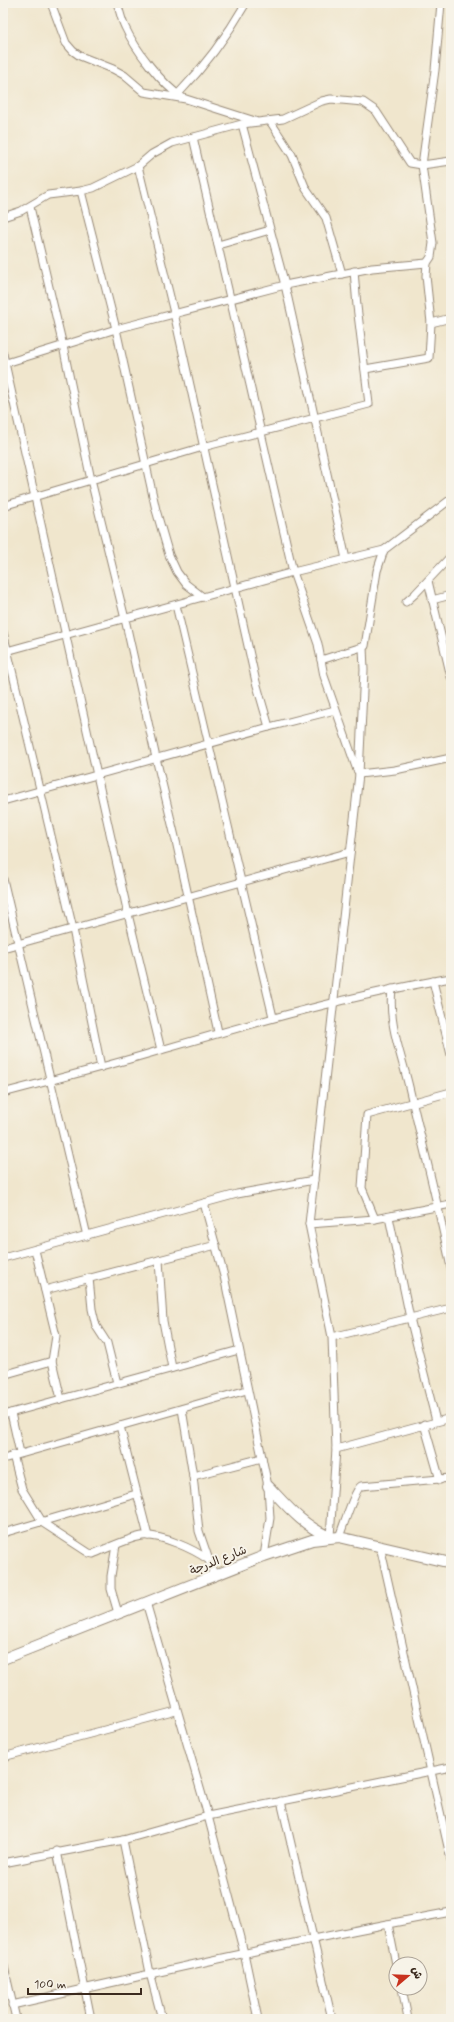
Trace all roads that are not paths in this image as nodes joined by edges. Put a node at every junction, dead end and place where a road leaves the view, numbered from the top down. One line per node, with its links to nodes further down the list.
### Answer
1 (51, 3): 6 (street)
2 (117, 3): 5 (street)
3 (246, 3): 5 (street)
4 (441, 3): 12 (street)
5 (178, 94): 6 (street)
6 (186, 99): 7 (street)
7 (257, 121): 8 (street); 9 (street)
8 (270, 121): 12 (street); 21 (street)
9 (242, 124): 10 (street); 17 (street)
10 (193, 137): 13 (street); 18 (street)
11 (451, 161): 12 (street)
12 (422, 165): 19 (street)
13 (138, 166): 14 (street); 24 (street)
14 (81, 191): 15 (street); 27 (street)
15 (30, 206): 16 (street); 28 (street)
16 (3, 217)
17 (270, 230): 18 (street); 22 (street)
18 (218, 245): 23 (street)
19 (427, 263): 20 (street); 26 (street)
20 (354, 271): 21 (street); 31 (street)
21 (342, 274): 22 (street)
22 (285, 285): 23 (street); 32 (street)
23 (230, 300): 24 (street); 33 (street)
24 (174, 313): 27 (street); 34 (street)
25 (451, 318): 26 (street)
26 (431, 323): 31 (street)
27 (116, 329): 28 (street); 35 (street)
28 (62, 346): 30 (street); 36 (street)
29 (3, 354): 30 (street)
30 (4, 364): 37 (street)
31 (365, 368): 32 (street)
32 (316, 418): 33 (street); 42 (street)
33 (261, 433): 34 (street); 43 (street)
34 (203, 447): 35 (street); 45 (street)
35 (145, 465): 36 (street); 47 (street)
36 (91, 480): 37 (street); 51 (street)
37 (36, 497): 39 (street); 53 (street)
38 (451, 499): 40 (street)
39 (3, 506)
40 (384, 550): 42 (street); 54 (street)
41 (451, 556): 44 (street)
42 (346, 559): 43 (street)
43 (293, 572): 45 (street); 56 (street)
44 (428, 581): 48 (street); 49 (street)
45 (236, 588): 47 (street); 59 (street)
46 (451, 595): 48 (street)
47 (203, 597): 50 (street)
48 (432, 600): 57 (street)
49 (406, 602)
50 (176, 605): 51 (street); 60 (street)
51 (125, 619): 53 (street); 61 (street)
52 (3, 632): 55 (street)
53 (66, 635): 55 (street); 63 (street)
54 (363, 648): 56 (street); 64 (street)
55 (5, 652): 65 (street)
56 (321, 660): 58 (street)
57 (451, 677)
58 (336, 710): 59 (street); 64 (street)
59 (269, 726): 60 (street)
60 (210, 744): 61 (street); 69 (street)
61 (156, 758): 63 (street); 70 (street)
62 (451, 758): 64 (street)
63 (97, 774): 65 (street); 71 (street)
64 (359, 774): 67 (street)
65 (39, 790): 66 (street); 72 (street)
66 (3, 801)
67 (350, 852): 69 (street); 78 (street)
68 (3, 879): 73 (street)
69 (241, 882): 70 (street); 79 (street)
70 (188, 897): 71 (street); 80 (street)
71 (128, 914): 72 (street); 81 (street)
72 (73, 929): 73 (street); 83 (street)
73 (18, 944): 74 (street); 84 (street)
74 (3, 948)
75 (451, 978): 76 (street)
76 (433, 981): 77 (street); 82 (street)
77 (392, 989): 78 (street); 87 (street)
78 (334, 1002): 79 (street); 88 (street)
79 (273, 1017): 80 (street)
80 (218, 1032): 81 (street)
81 (161, 1050): 83 (street)
82 (451, 1055)
83 (101, 1066): 84 (street)
84 (50, 1080): 86 (street); 95 (street)
85 (451, 1092): 87 (street)
86 (3, 1093)
87 (412, 1102): 91 (street); 93 (street)
88 (314, 1180): 89 (street); 94 (street)
89 (204, 1203): 95 (street); 96 (street)
90 (451, 1204): 91 (street)
91 (438, 1208): 92 (street); 100 (street)
92 (389, 1217): 93 (street); 104 (street)
93 (375, 1219): 94 (street)
94 (309, 1224): 105 (street)
95 (87, 1236): 97 (street)
96 (216, 1245): 99 (street); 106 (street)
97 (35, 1250): 98 (street); 102 (street)
98 (3, 1258)
99 (159, 1260): 101 (street); 108 (street)
100 (451, 1268)
101 (89, 1278): 102 (street); 110 (street)
102 (45, 1290): 107 (street)
103 (451, 1308): 104 (street)
104 (410, 1318): 105 (street); 117 (street)
105 (332, 1337): 120 (street)
106 (239, 1350): 108 (street); 111 (street)
107 (52, 1361): 109 (street); 112 (street)
108 (172, 1368): 110 (street)
109 (3, 1375)
110 (117, 1383): 112 (street)
111 (247, 1390): 113 (street); 122 (street)
112 (61, 1399): 114 (street)
113 (182, 1409): 119 (street); 124 (street)
114 (11, 1413): 115 (street); 121 (street)
115 (3, 1415)
116 (451, 1418): 117 (street)
117 (436, 1421): 118 (street)
118 (424, 1424): 120 (street); 126 (street)
119 (120, 1426): 121 (street); 128 (street)
120 (336, 1449): 132 (street)
121 (17, 1454): 123 (street); 129 (street)
122 (262, 1458): 124 (street); 127 (street)
123 (3, 1459)
124 (193, 1476): 136 (street)
125 (451, 1478): 126 (street)
126 (440, 1480): 132 (street)
127 (268, 1486): 132 (street); 135 (street)
128 (136, 1494): 129 (street); 131 (street)
129 (43, 1523): 130 (street); 133 (street)
130 (3, 1533)
131 (148, 1536): 133 (street); 136 (street)
132 (334, 1537): 134 (street, شارع الدرجة); 135 (street, شارع الدرجة)
133 (116, 1545): 140 (street)
134 (380, 1546): 137 (street, شارع الدرجة); 145 (street)
135 (264, 1556): 138 (street, شارع الدرجة)
136 (208, 1560): 138 (street)
137 (451, 1563)
138 (214, 1575): 139 (street, شارع الدرجة)
139 (146, 1602): 140 (street, شارع الدرجة); 142 (street)
140 (118, 1613): 141 (street, شارع الدرجة)
141 (3, 1659)
142 (176, 1711): 143 (street); 147 (street)
143 (3, 1757)
144 (451, 1767): 145 (street)
145 (431, 1772): 146 (street); 150 (street)
146 (281, 1801): 147 (street); 154 (street)
147 (208, 1816): 148 (street); 155 (street)
148 (122, 1840): 149 (street); 158 (street)
149 (57, 1851): 151 (street); 159 (street)
150 (451, 1860)
151 (3, 1863)
152 (451, 1912): 153 (street)
153 (388, 1924): 154 (street); 156 (street)
154 (314, 1938): 155 (street); 166 (street)
155 (244, 1953): 158 (street); 165 (street)
156 (394, 1956)
157 (3, 1962): 161 (street)
158 (150, 1973): 159 (street); 164 (street)
159 (83, 1989): 161 (street); 163 (street)
160 (404, 1996): 167 (street)
161 (12, 2005): 162 (street)
162 (16, 2019)
163 (91, 2019)
164 (162, 2019)
165 (258, 2019)
166 (332, 2019)
167 (408, 2019)

